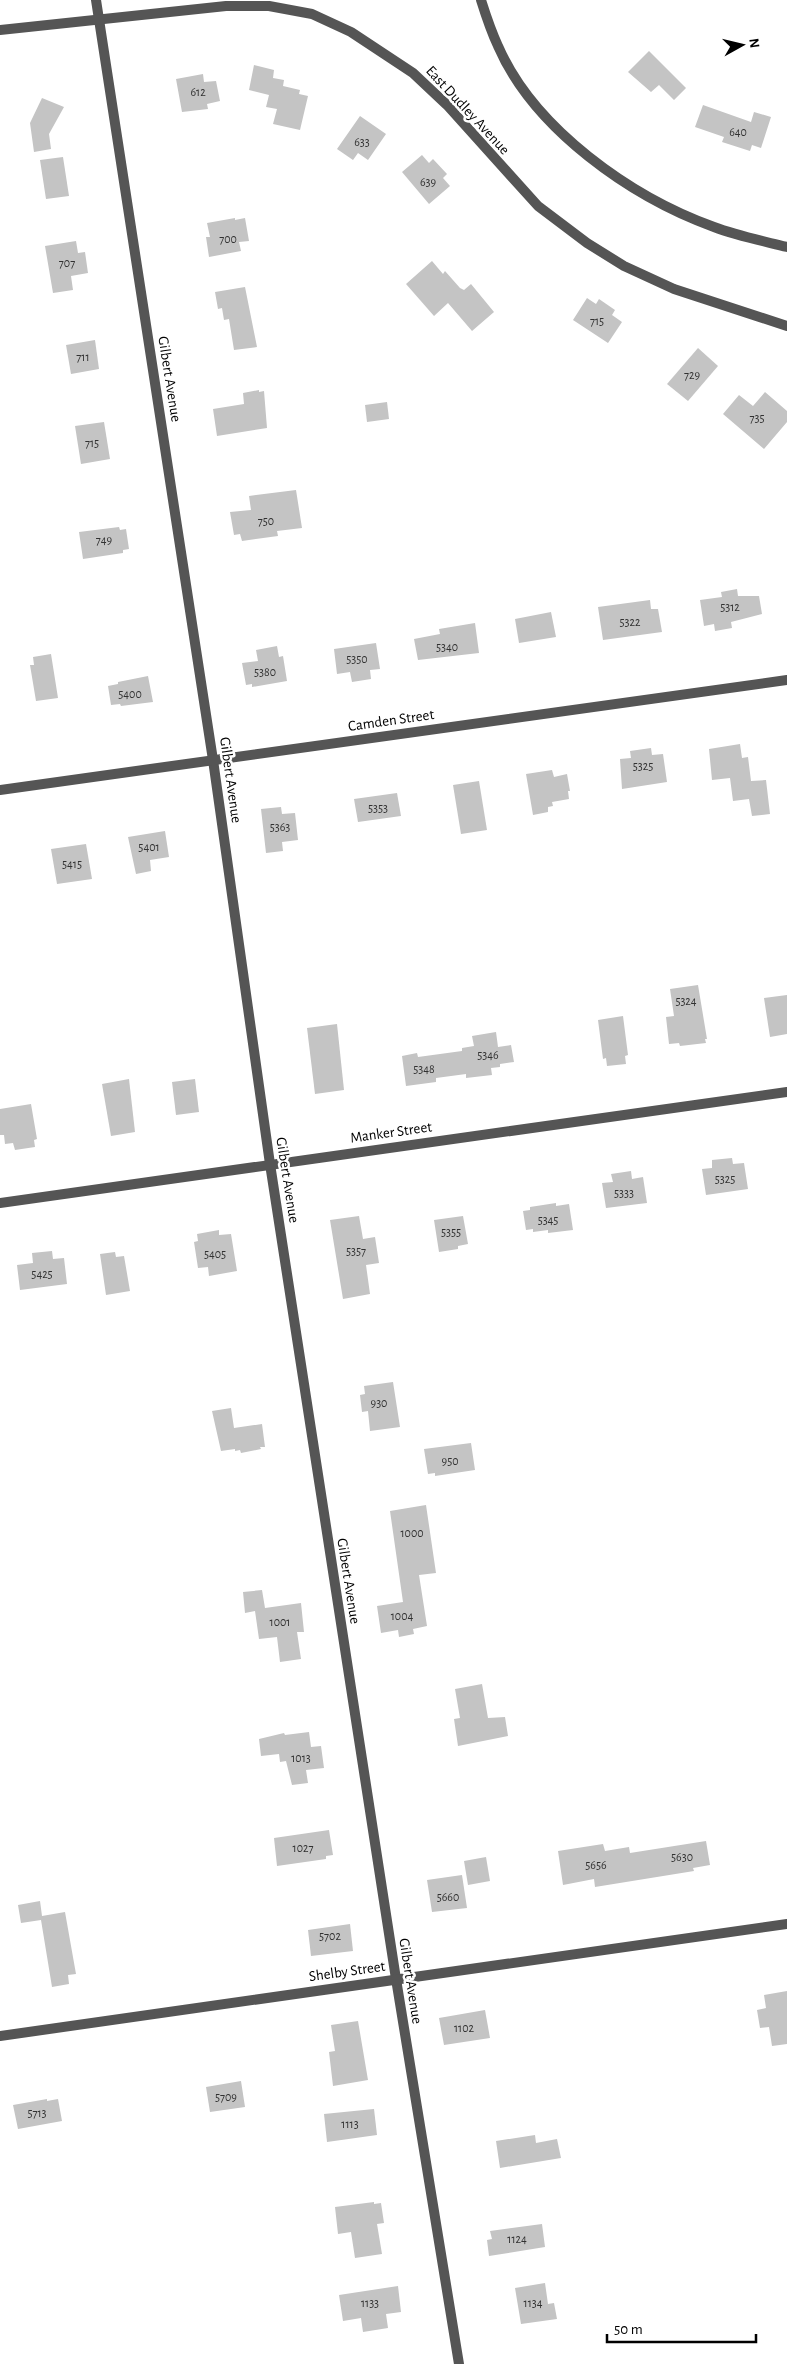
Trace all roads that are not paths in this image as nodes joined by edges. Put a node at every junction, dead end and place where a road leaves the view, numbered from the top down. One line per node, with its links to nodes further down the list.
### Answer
1 (96, 0): 3 (street, Gilbert Avenue)
2 (481, 0): 5 (street)
3 (99, 20): 4 (street, East Dudley Avenue); 6 (street, East Dudley Avenue); 8 (street, Gilbert Avenue)
4 (0, 30)
5 (787, 247)
6 (787, 326)
7 (787, 680): 8 (street, Camden Street)
8 (214, 760): 9 (street, Camden Street); 11 (street, Gilbert Avenue)
9 (0, 790)
10 (787, 1092): 11 (street, Manker Street)
11 (270, 1164): 12 (street, Manker Street); 14 (street, Gilbert Avenue)
12 (0, 1203)
13 (787, 1924): 14 (street, Shelby Street)
14 (396, 1979): 15 (street, Shelby Street); 16 (street, Gilbert Avenue)
15 (0, 2036)
16 (459, 2364)

